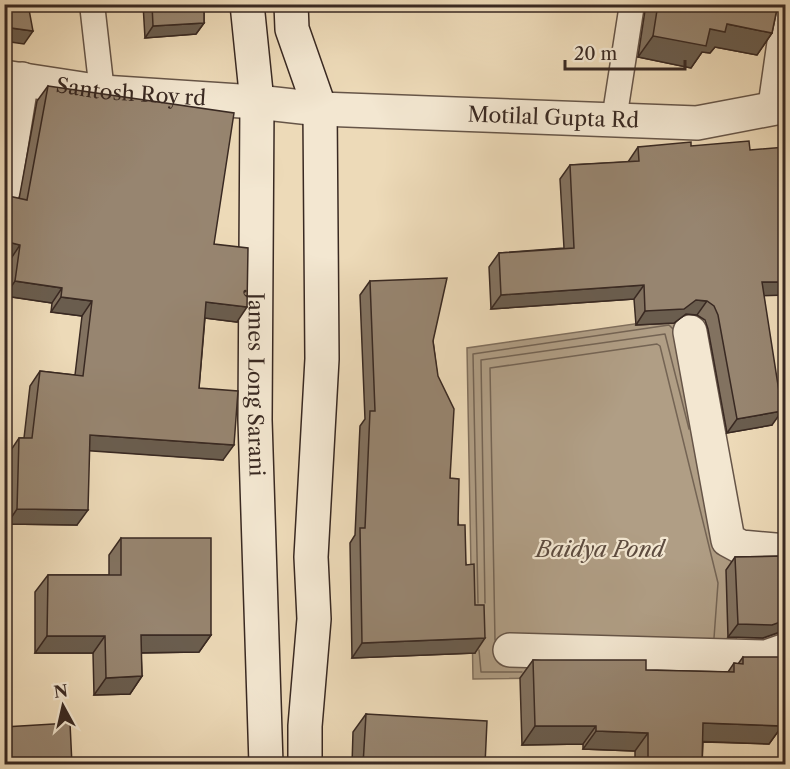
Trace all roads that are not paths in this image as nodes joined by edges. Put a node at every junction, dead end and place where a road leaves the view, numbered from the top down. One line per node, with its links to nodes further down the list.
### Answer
1 (92, 4): 7 (lane)
2 (247, 4): 8 (main road, James Long Sarani)
3 (291, 4): 10 (main road)
4 (632, 4): 11 (lane)
5 (785, 4): 9 (lane)
6 (13, 78): 7 (main road, Santosh Roy rd); 12 (main road)
7 (102, 92): 8 (main road, Santosh Roy rd)
8 (257, 102): 10 (main road, Santosh Roy rd); 17 (main road, James Long Sarani)
9 (778, 107): 11 (main road, Motilal Gupta Rd)
10 (320, 109): 11 (main road, Motilal Gupta Rd); 18 (main road)
11 (614, 120)
12 (4, 189)
13 (690, 332): 14 (main road)
14 (786, 551)
15 (510, 650): 16 (main road)
16 (786, 650)
17 (267, 765)
18 (305, 765)

